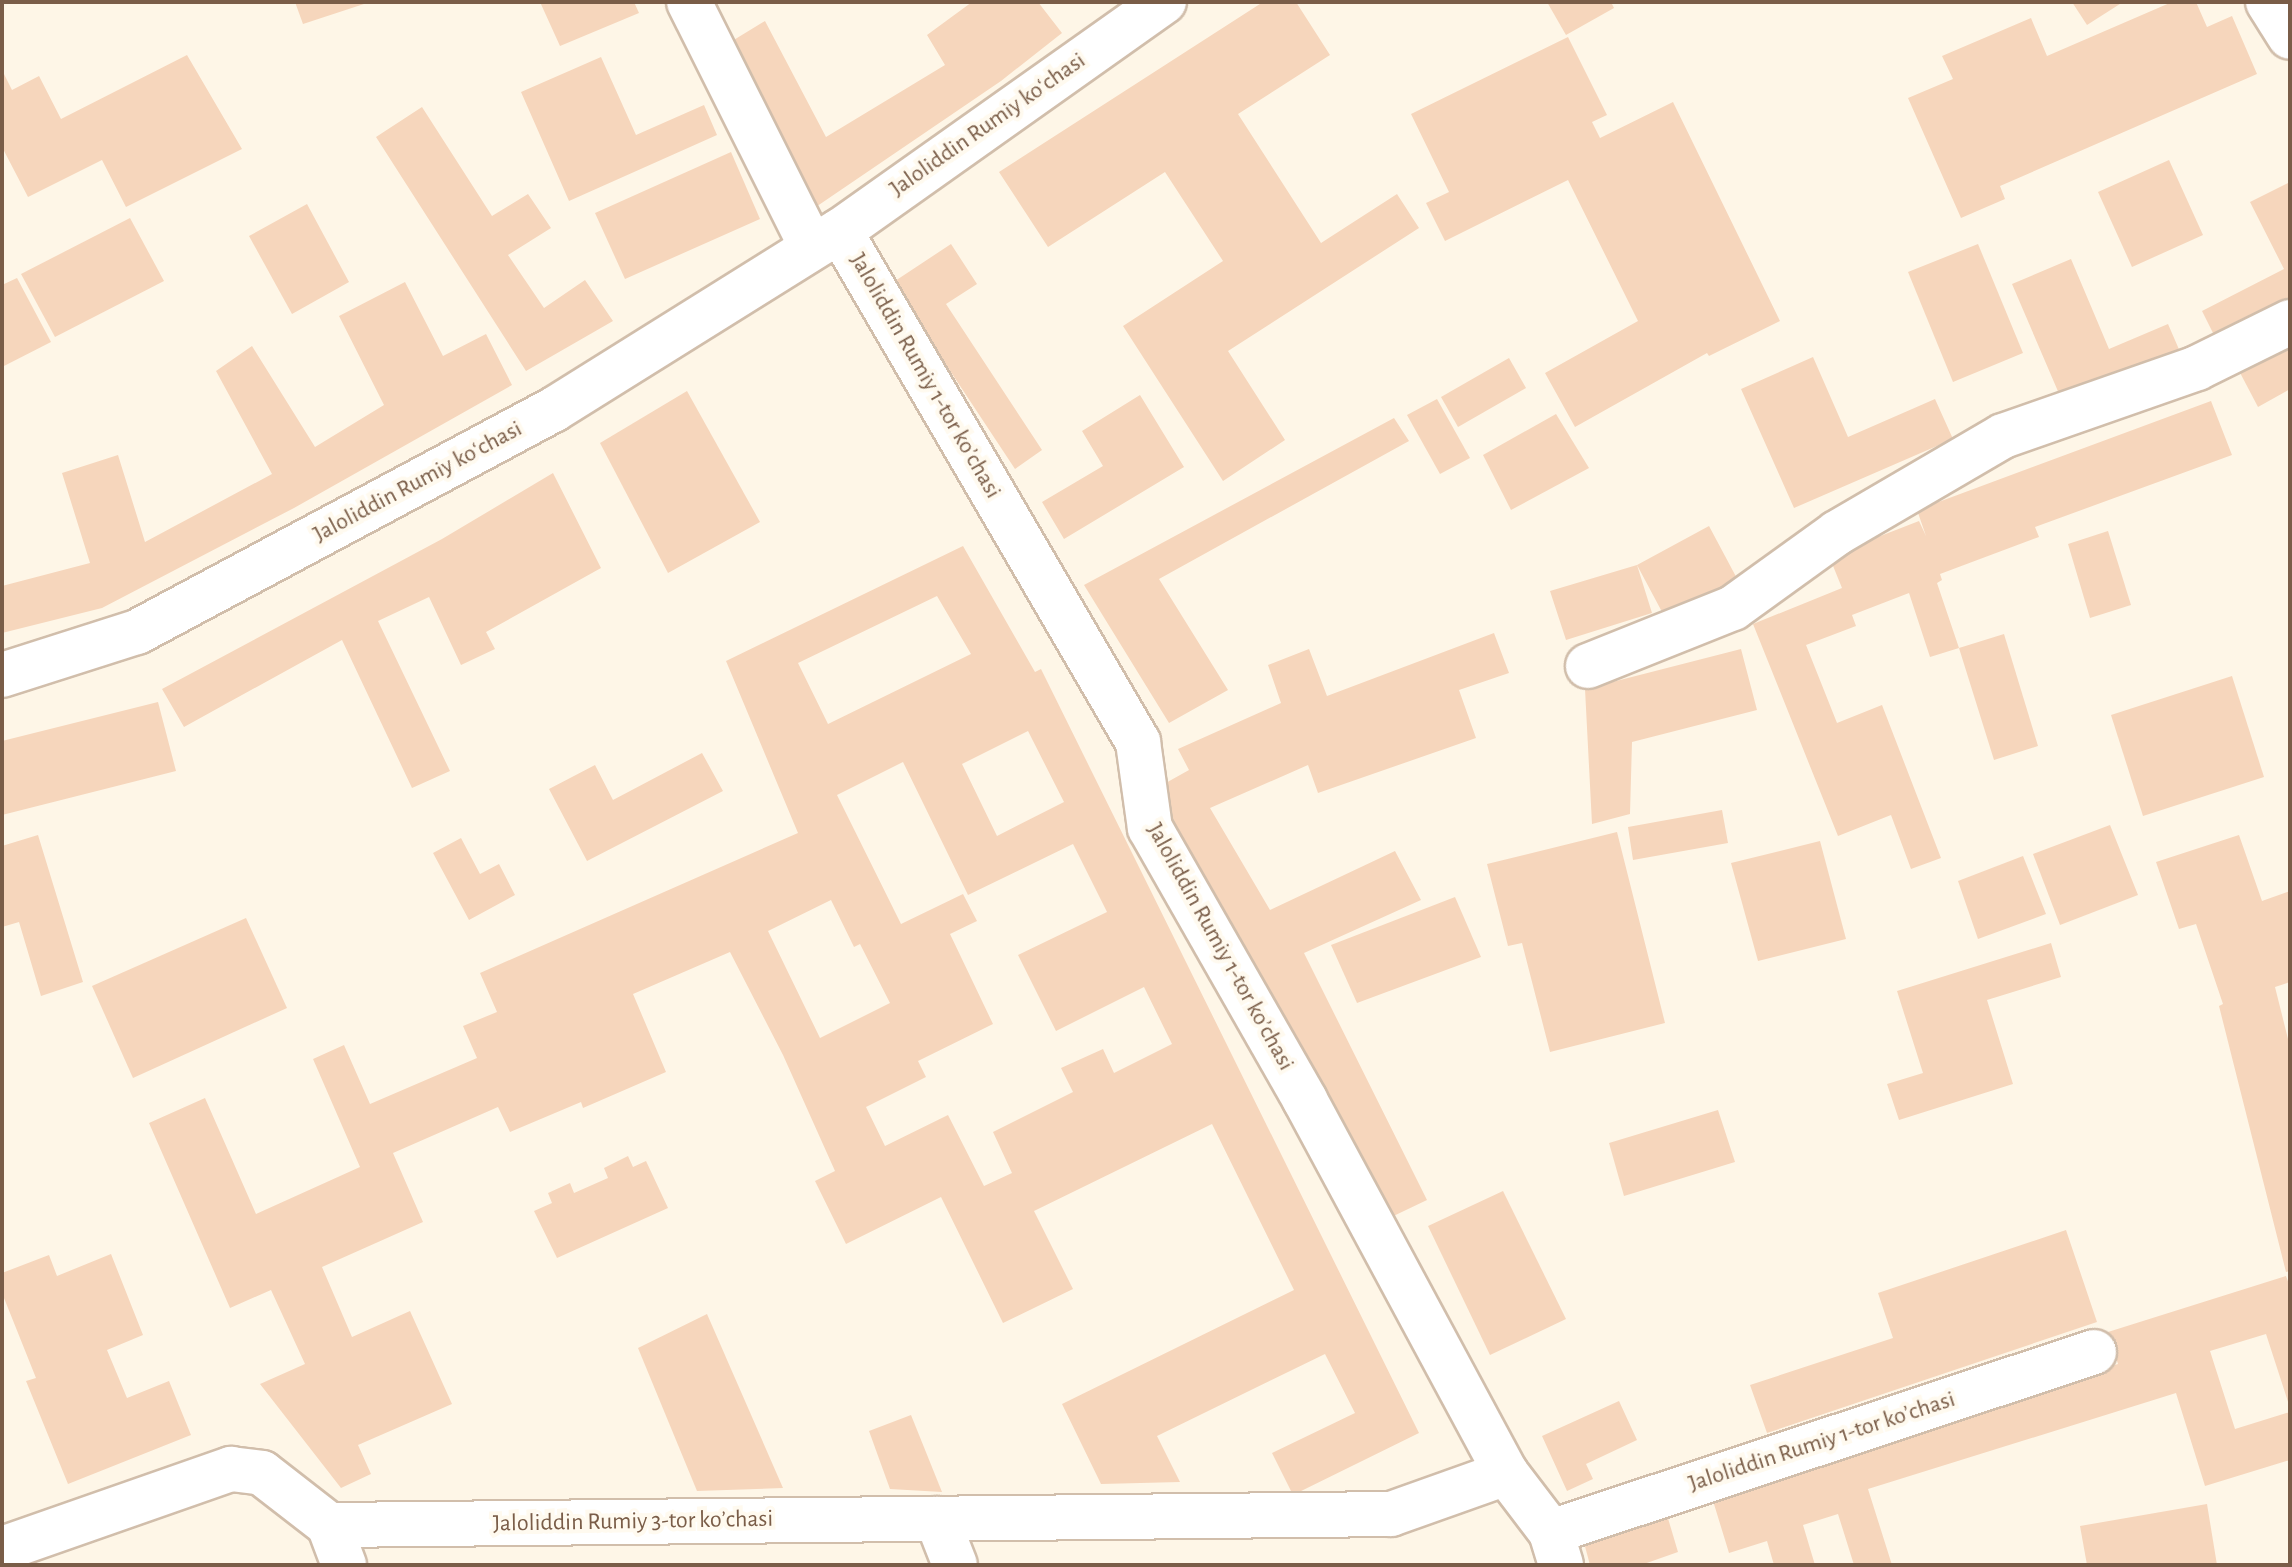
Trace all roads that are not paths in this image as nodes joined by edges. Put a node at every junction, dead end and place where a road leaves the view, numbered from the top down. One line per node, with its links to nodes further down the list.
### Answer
1 (689, 2): 5 (street)
2 (1164, 2): 5 (street, Jaloliddin Rumiy koʻchasi)
3 (2268, 2): 4 (street)
4 (2290, 37)
5 (826, 238): 8 (street, Jaloliddin Rumiy koʻchasi); 10 (street, Jaloliddin Rumiy 1-tor koʼchasi)
6 (2290, 322): 7 (street)
7 (1588, 666)
8 (2, 675)
9 (2094, 1352): 13 (street, Jaloliddin Rumiy 1-tor koʼchasi)
10 (1506, 1473): 11 (street, Jaloliddin Rumiy 3-tor koʼchasi); 13 (street, Jaloliddin Rumiy 1-tor koʼchasi)
11 (937, 1519): 12 (street, Jaloliddin Rumiy 3-tor koʼchasi); 16 (street)
12 (329, 1525): 14 (street); 15 (street)
13 (1556, 1548)
14 (2, 1549)
15 (344, 1565)
16 (955, 1565)

